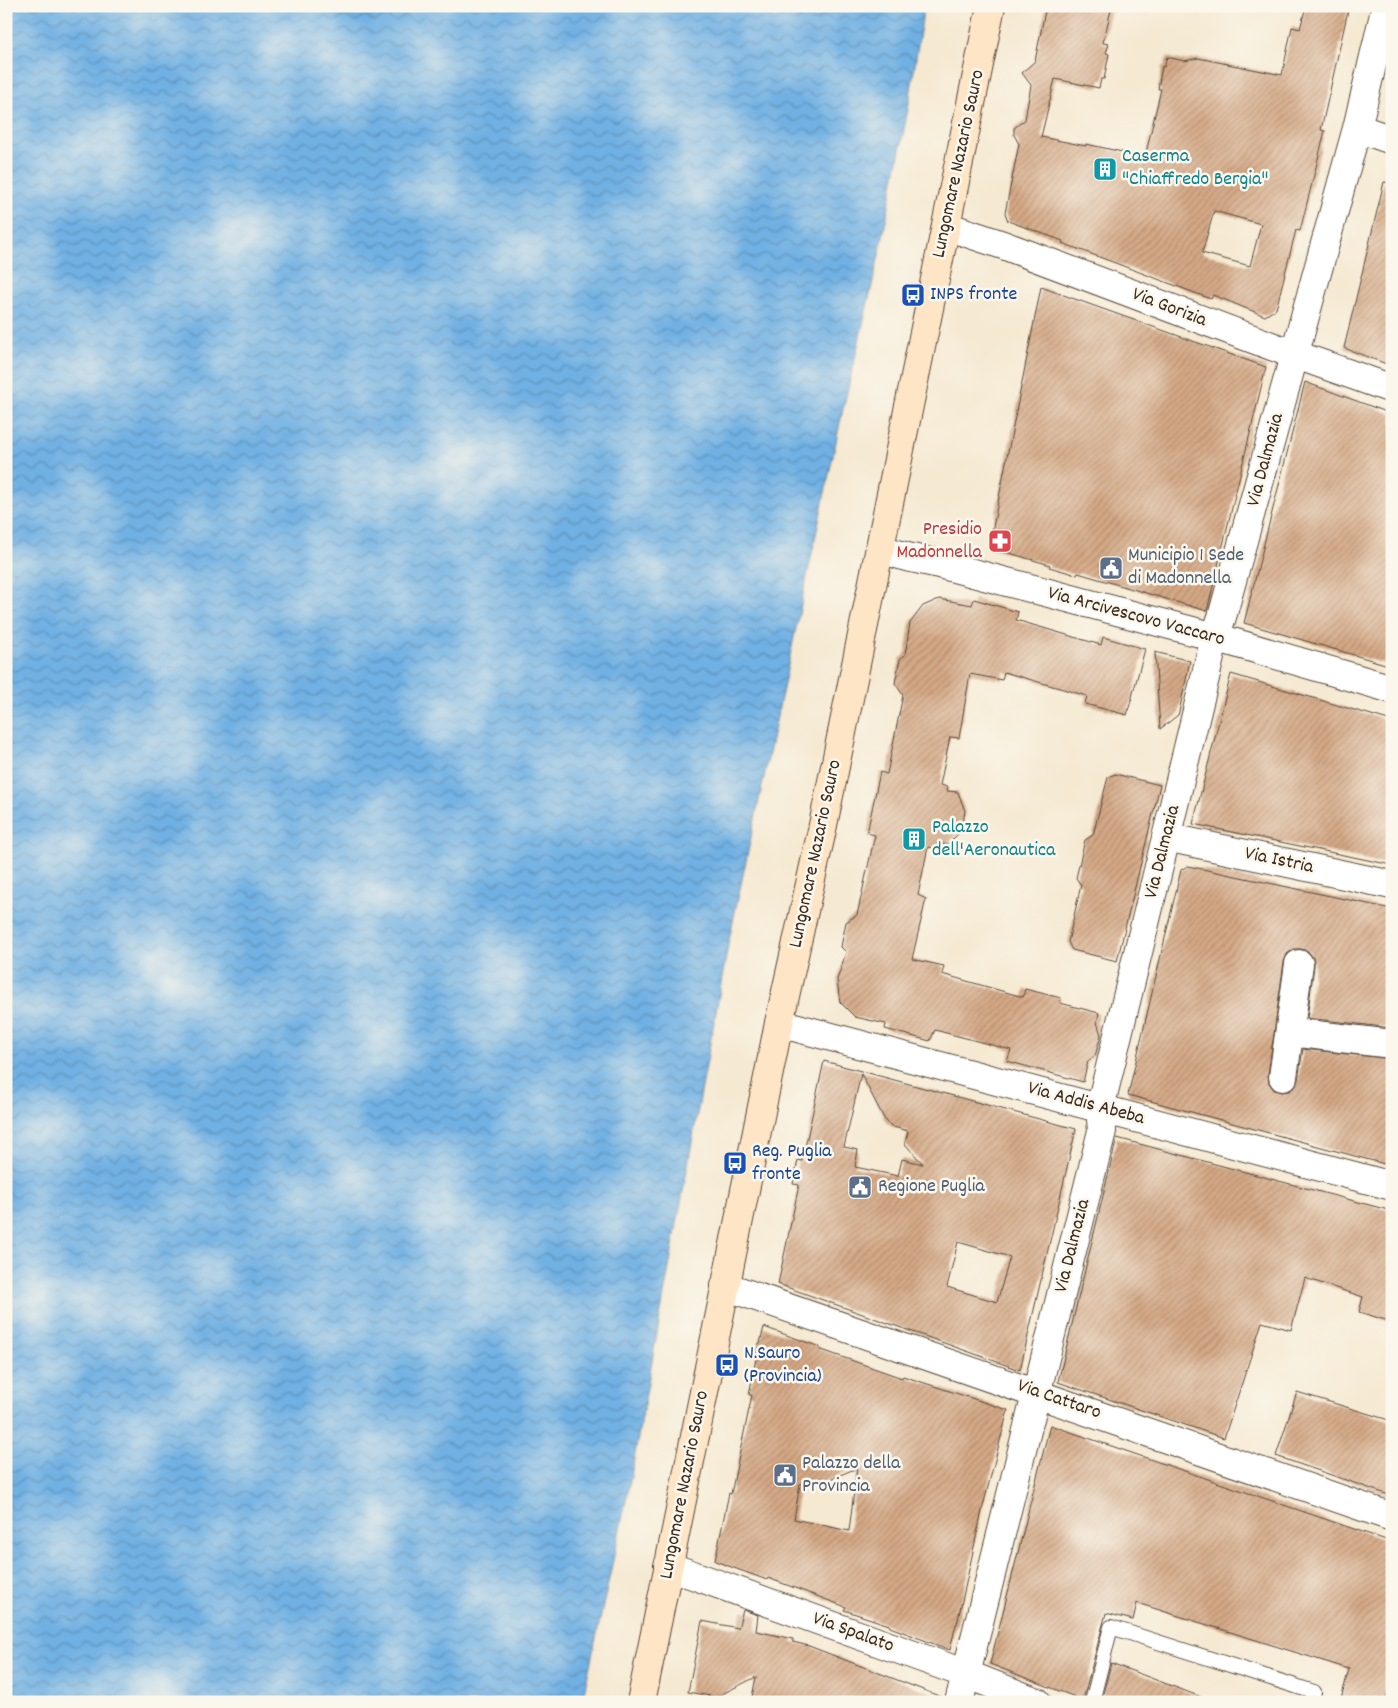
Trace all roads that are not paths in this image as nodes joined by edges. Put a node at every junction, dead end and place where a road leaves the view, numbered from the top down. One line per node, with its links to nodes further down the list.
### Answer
1 (991, 6): 5 (main road, Lungomare Nazario Sauro)
2 (1386, 6): 3 (street, Via Dalmazia)
3 (1357, 128): 4 (street); 6 (street, Via Dalmazia)
4 (1392, 140)
5 (946, 226): 6 (street, Via Gorizia); 8 (main road, Lungomare Nazario Sauro)
6 (1295, 354): 7 (street, Via Gorizia); 9 (street, Via Dalmazia)
7 (1392, 389)
8 (880, 549): 9 (street, Via Arcivescovo Vaccaro); 14 (main road, Lungomare Nazario Sauro)
9 (1215, 638): 10 (street, Via Arcivescovo Vaccaro); 11 (street, Via Dalmazia)
10 (1392, 690)
11 (1166, 838): 12 (street, Via Istria); 18 (street, Via Dalmazia)
12 (1392, 885)
13 (1299, 964): 15 (street)
14 (779, 1023): 18 (street, Via Addis Abeba); 20 (main road, Lungomare Nazario Sauro)
15 (1290, 1032): 16 (street); 17 (street)
16 (1392, 1044)
17 (1283, 1077)
18 (1100, 1108): 19 (street, Via Addis Abeba); 21 (street, Via Dalmazia)
19 (1392, 1186)
20 (725, 1286): 21 (street, Via Cattaro); 23 (main road, Lungomare Nazario Sauro)
21 (1036, 1392): 22 (street, Via Cattaro); 24 (street, Via Dalmazia)
22 (1392, 1517)
23 (668, 1566): 24 (street, Via Spalato); 26 (main road, Lungomare Nazario Sauro)
24 (966, 1674): 27 (street, Via Dalmazia); 28 (street, Via Spalato)
25 (1314, 1692): 29 (lane)
26 (641, 1702)
27 (959, 1702)
28 (1037, 1702)
29 (1092, 1702)

